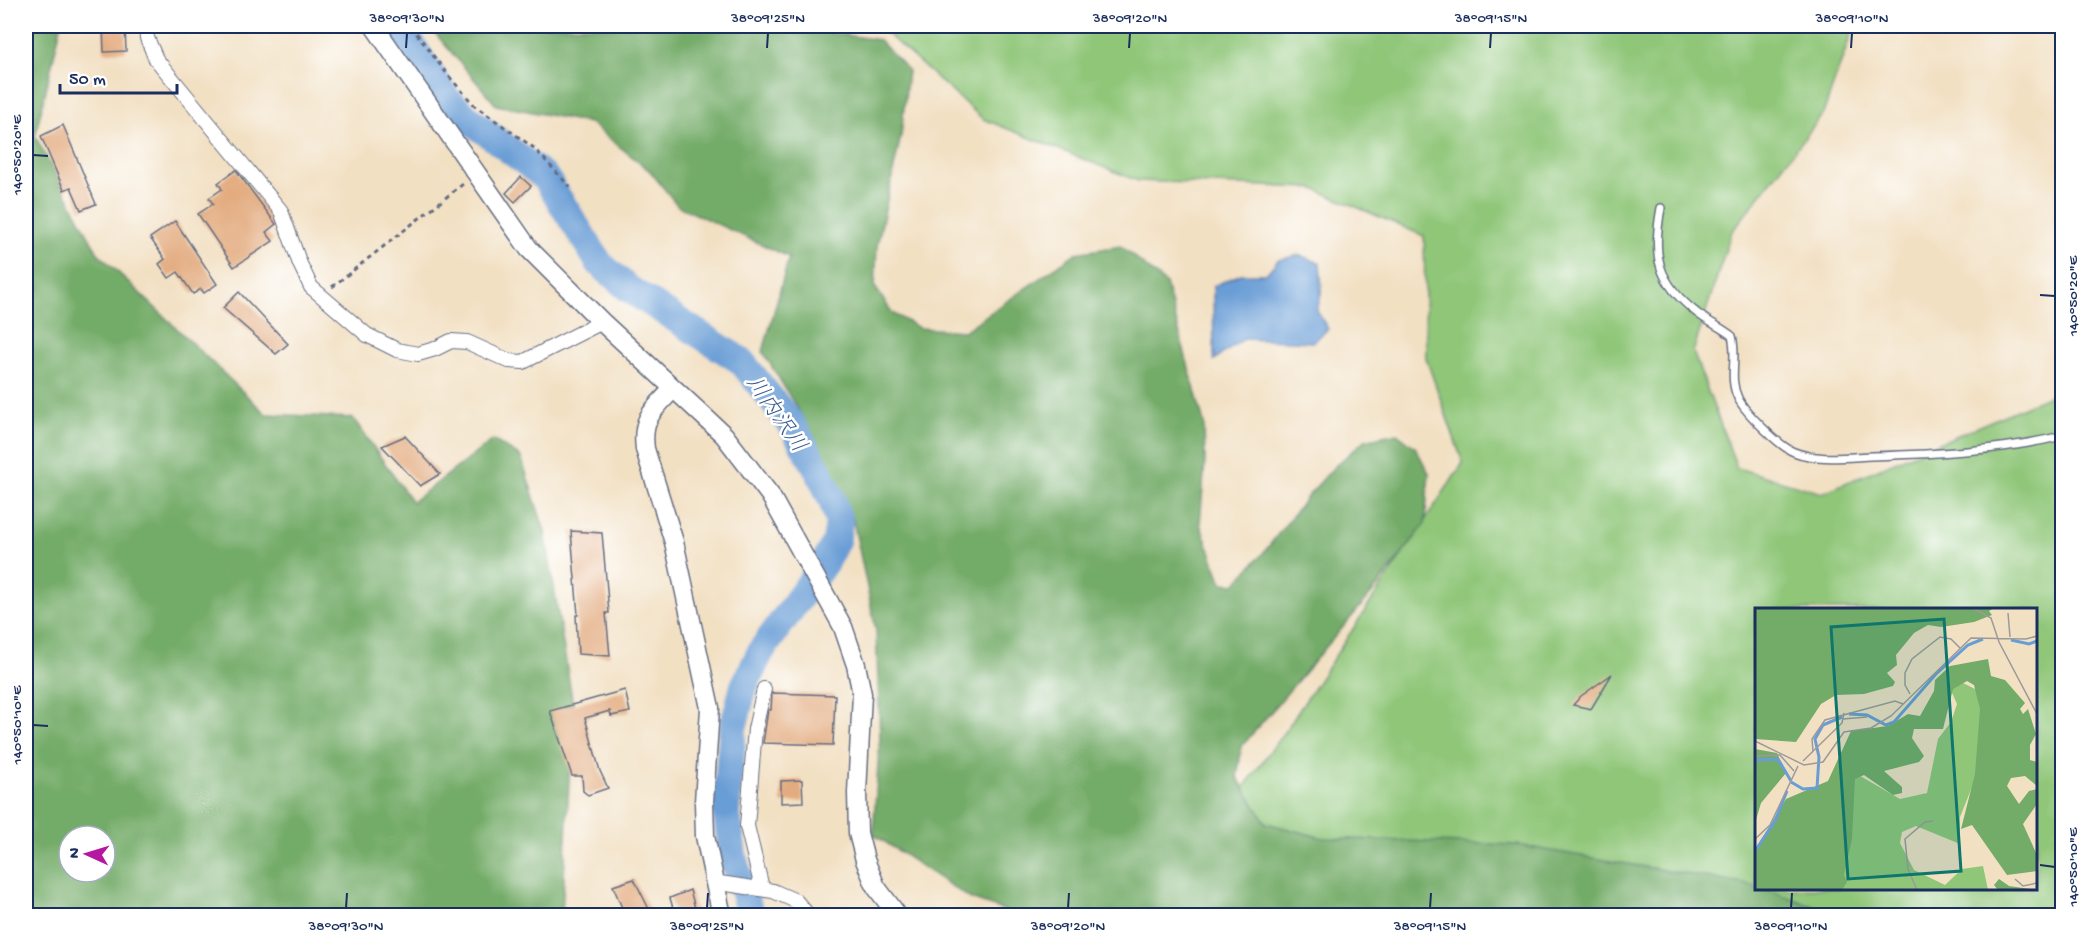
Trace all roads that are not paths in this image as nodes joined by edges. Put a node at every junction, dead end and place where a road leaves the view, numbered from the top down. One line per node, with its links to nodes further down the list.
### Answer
1 (146, 26): 4 (street)
2 (375, 26): 4 (street)
3 (1661, 208): 6 (lane)
4 (602, 322): 5 (street)
5 (673, 389): 8 (street); 12 (street)
6 (2062, 436)
7 (764, 688): 9 (street)
8 (719, 883): 9 (street); 10 (street)
9 (759, 888): 11 (street)
10 (722, 915)
11 (809, 915)
12 (898, 915)

